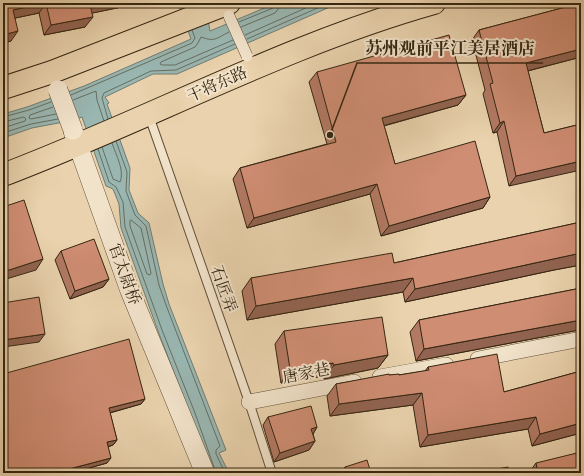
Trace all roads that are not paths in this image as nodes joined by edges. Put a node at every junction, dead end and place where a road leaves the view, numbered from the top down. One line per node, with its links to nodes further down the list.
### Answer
1 (434, 3): 6 (main road, 干将东路)
2 (225, 9): 3 (street, bridge); 4 (main road)
3 (247, 56)
4 (55, 81): 5 (main road); 7 (street, 官太尉桥, bridge)
5 (3, 88)
6 (141, 118): 7 (main road, 干将东路); 10 (lane, 石匠弄)
7 (79, 139): 8 (main road, 干将东路); 11 (street, 官太尉桥)
8 (3, 175)
9 (581, 339): 10 (street, 唐家巷)
10 (249, 402): 12 (lane, 石匠弄)
11 (205, 473)
12 (272, 473)

